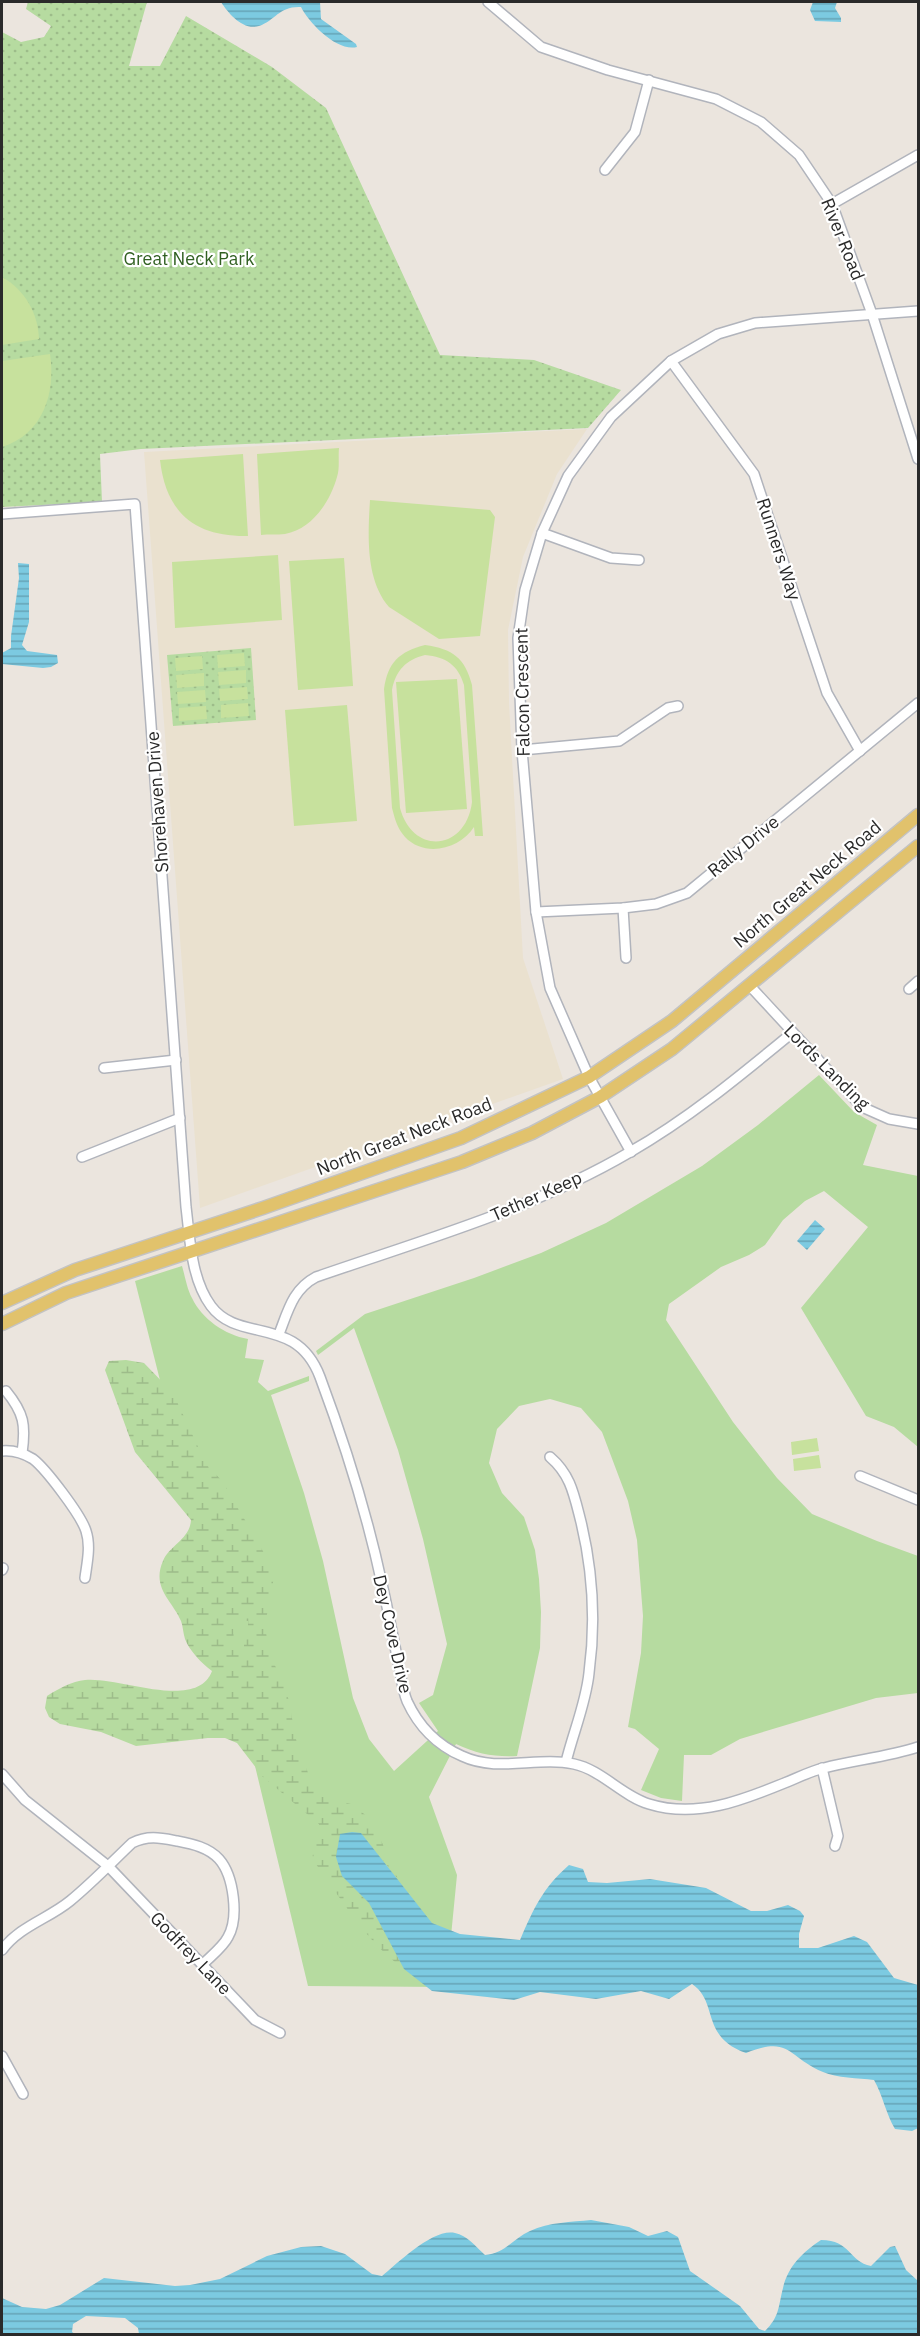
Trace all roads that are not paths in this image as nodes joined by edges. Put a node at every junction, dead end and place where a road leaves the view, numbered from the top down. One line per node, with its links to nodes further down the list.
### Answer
1 (488, 2): 2 (street, River Road)
2 (649, 80): 4 (street); 5 (street, River Road)
3 (918, 154): 5 (street)
4 (605, 170)
5 (832, 204): 7 (street, River Road)
6 (918, 311): 7 (street, Falcon Crescent)
7 (872, 314): 8 (street, Falcon Crescent); 9 (street, River Road)
8 (671, 361): 11 (street, Falcon Crescent); 16 (street, Runners Way)
9 (918, 459)
10 (2, 514): 26 (street, Shorehaven Drive)
11 (542, 533): 12 (street); 15 (street, Falcon Crescent)
12 (639, 560)
13 (918, 703): 16 (street, Rally Drive)
14 (678, 706): 15 (street)
15 (522, 750): 20 (street, Falcon Crescent)
16 (860, 751): 19 (street, Rally Drive)
17 (918, 815): 28 (main road, North Great Neck Road)
18 (918, 846): 23 (main road)
19 (623, 908): 20 (street, Rally Drive); 21 (street)
20 (536, 912): 28 (street, Falcon Crescent)
21 (626, 958)
22 (918, 981): 24 (street)
23 (750, 986): 25 (street, Lords Landing); 29 (main road)
24 (909, 989)
25 (792, 1033): 31 (street, Lords Landing); 32 (street, Tether Keep)
26 (176, 1060): 27 (street); 30 (street, Shorehaven Drive)
27 (104, 1068)
28 (589, 1077): 29 (street, Falcon Crescent); 34 (main road, North Great Neck Road)
29 (600, 1097): 32 (street, Falcon Crescent); 35 (main road)
30 (180, 1118): 33 (street); 34 (street, Shorehaven Drive)
31 (918, 1124)
32 (631, 1152): 38 (street, Tether Keep)
33 (82, 1157)
34 (189, 1232): 35 (street, Dey Cove Drive); 36 (main road, North Great Neck Road)
35 (192, 1250): 37 (main road); 38 (street, Dey Cove Drive)
36 (2, 1303)
37 (2, 1321)
38 (279, 1334): 47 (street, Dey Cove Drive)
39 (6, 1391): 41 (street)
40 (2, 1451): 41 (street)
41 (22, 1453): 45 (street)
42 (550, 1457): 47 (street)
43 (860, 1476): 44 (street)
44 (918, 1500)
45 (85, 1578)
46 (918, 1747): 48 (street, Dey Cove Drive)
47 (566, 1762): 48 (street, Dey Cove Drive)
48 (822, 1768): 50 (street)
49 (2, 1774): 51 (street, Godfrey Lane)
50 (835, 1846)
51 (108, 1866): 52 (street); 53 (street, Godfrey Lane); 53 (street)
52 (2, 1950)
53 (203, 1964): 54 (street, Godfrey Lane)
54 (280, 2033)
55 (2, 2056): 56 (street)
56 (23, 2094)

